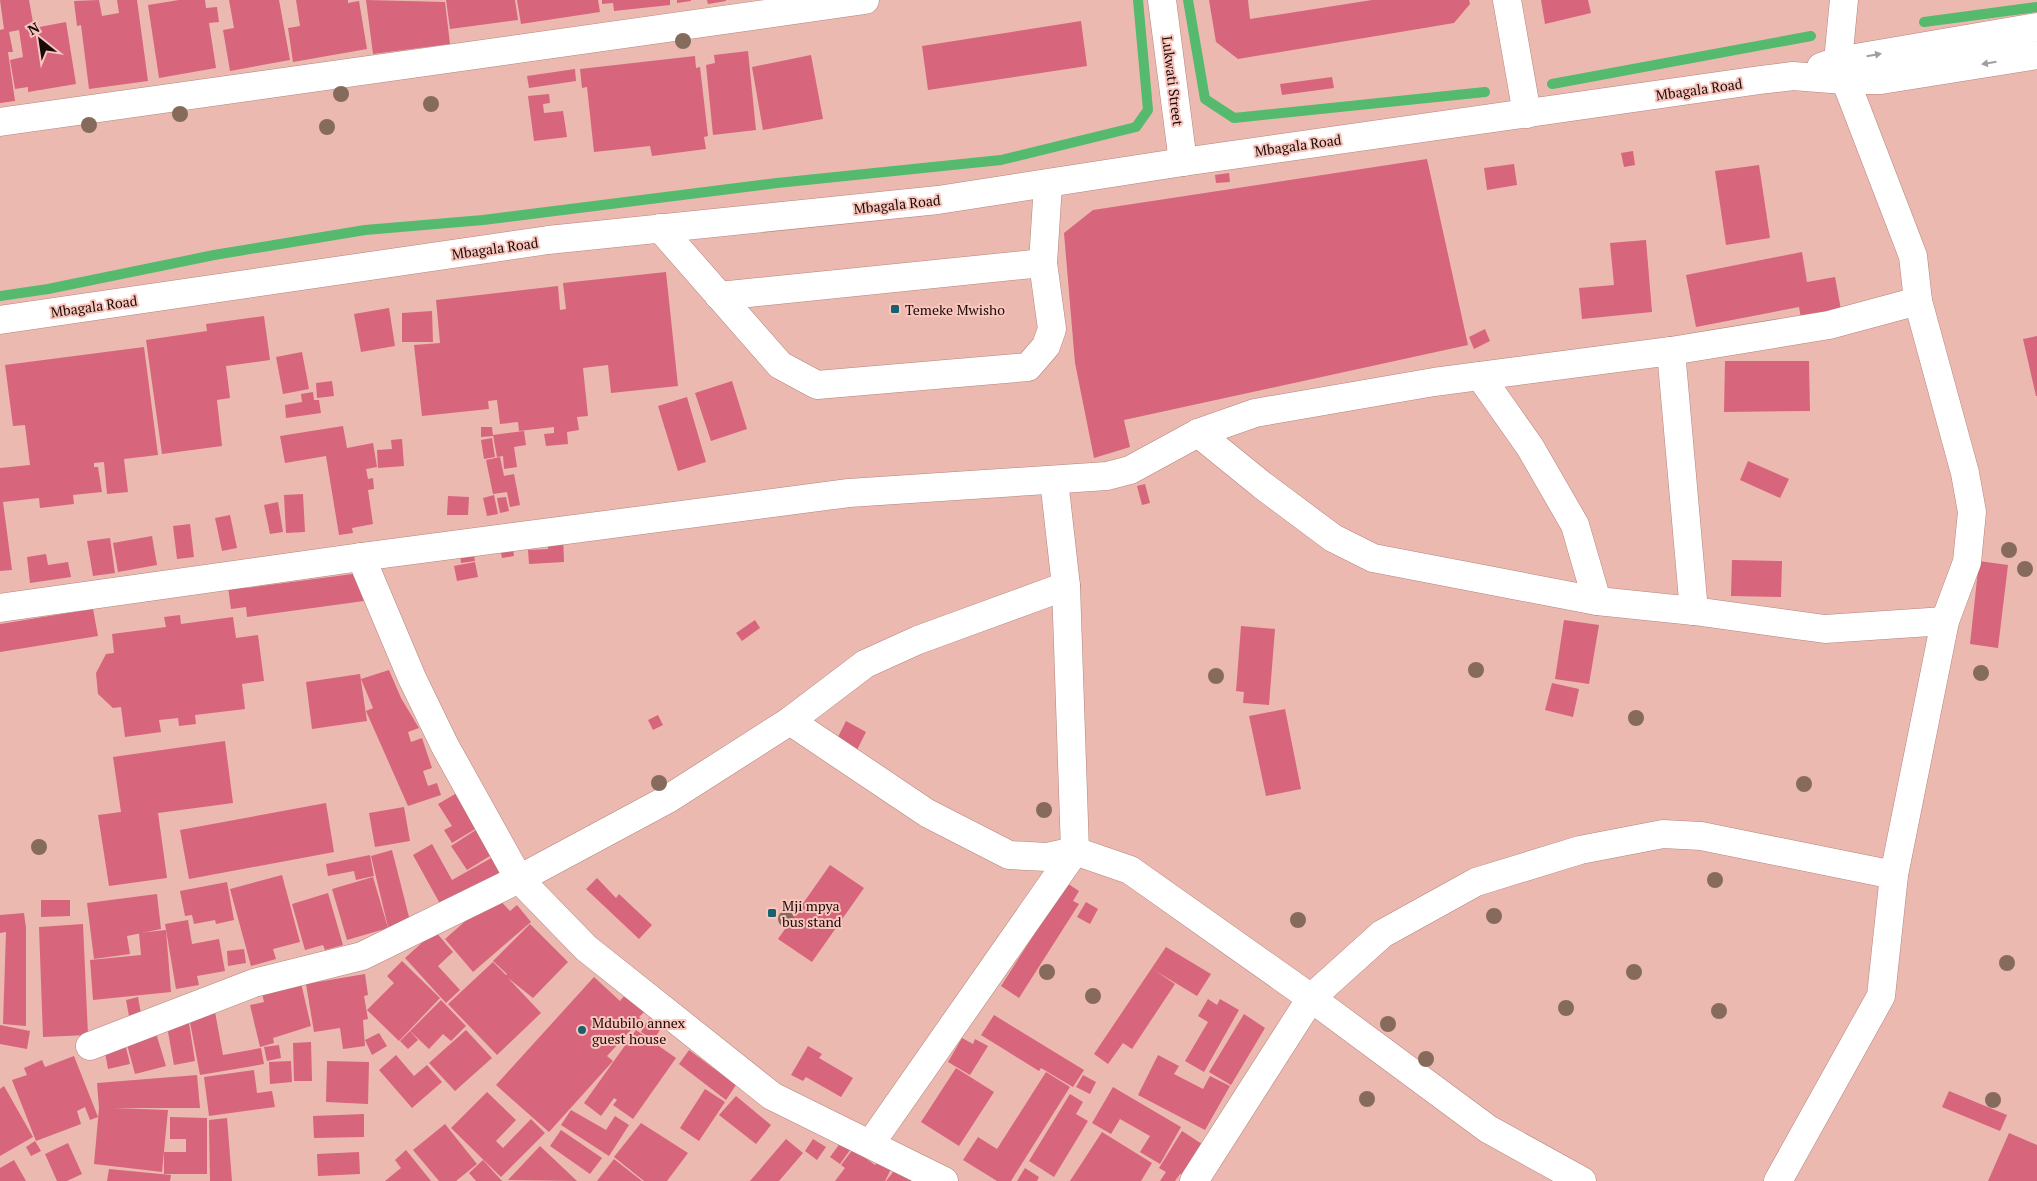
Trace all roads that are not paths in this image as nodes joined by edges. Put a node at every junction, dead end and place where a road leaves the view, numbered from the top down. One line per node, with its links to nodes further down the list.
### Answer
1 (865, 0): 9 (street)
2 (1162, 0): 10 (street, Lukwati Street)
3 (1507, 0): 8 (street)
4 (1844, 0): 7 (street)
5 (2037, 27): 7 (street, Mbagala Road, one-way to 5)
6 (2037, 55): 7 (street, Mbagala Road, one-way to 7)
7 (1841, 71): 8 (street, Mbagala Road); 15 (street)
8 (1527, 114): 10 (street, Mbagala Road)
9 (0, 122)
10 (1183, 162): 11 (street, Mbagala Road)
11 (1048, 184): 12 (street, Mbagala Road); 13 (street)
12 (660, 228): 14 (street); 16 (street, Mbagala Road)
13 (1043, 262): 14 (street); 14 (street)
14 (719, 296)
15 (1918, 301): 17 (street); 26 (street)
16 (0, 320)
17 (1671, 351): 18 (street); 25 (street)
18 (1480, 376): 19 (street); 23 (street)
19 (1198, 433): 20 (street); 23 (street)
20 (1054, 480): 21 (street); 22 (street)
21 (361, 557): 24 (street); 30 (street)
22 (1066, 586): 27 (street); 28 (street)
23 (1597, 601): 25 (street)
24 (0, 608)
25 (1694, 611): 26 (street)
26 (1945, 621): 29 (street)
27 (790, 721): 28 (street); 30 (street)
28 (1075, 852): 31 (street); 33 (street)
29 (1894, 875): 31 (street); 37 (street)
30 (519, 879): 32 (street); 33 (street)
31 (1311, 998): 35 (street); 36 (street)
32 (90, 1046)
33 (871, 1143): 34 (street)
34 (944, 1181)
35 (1194, 1181)
36 (1582, 1181)
37 (1778, 1181)

